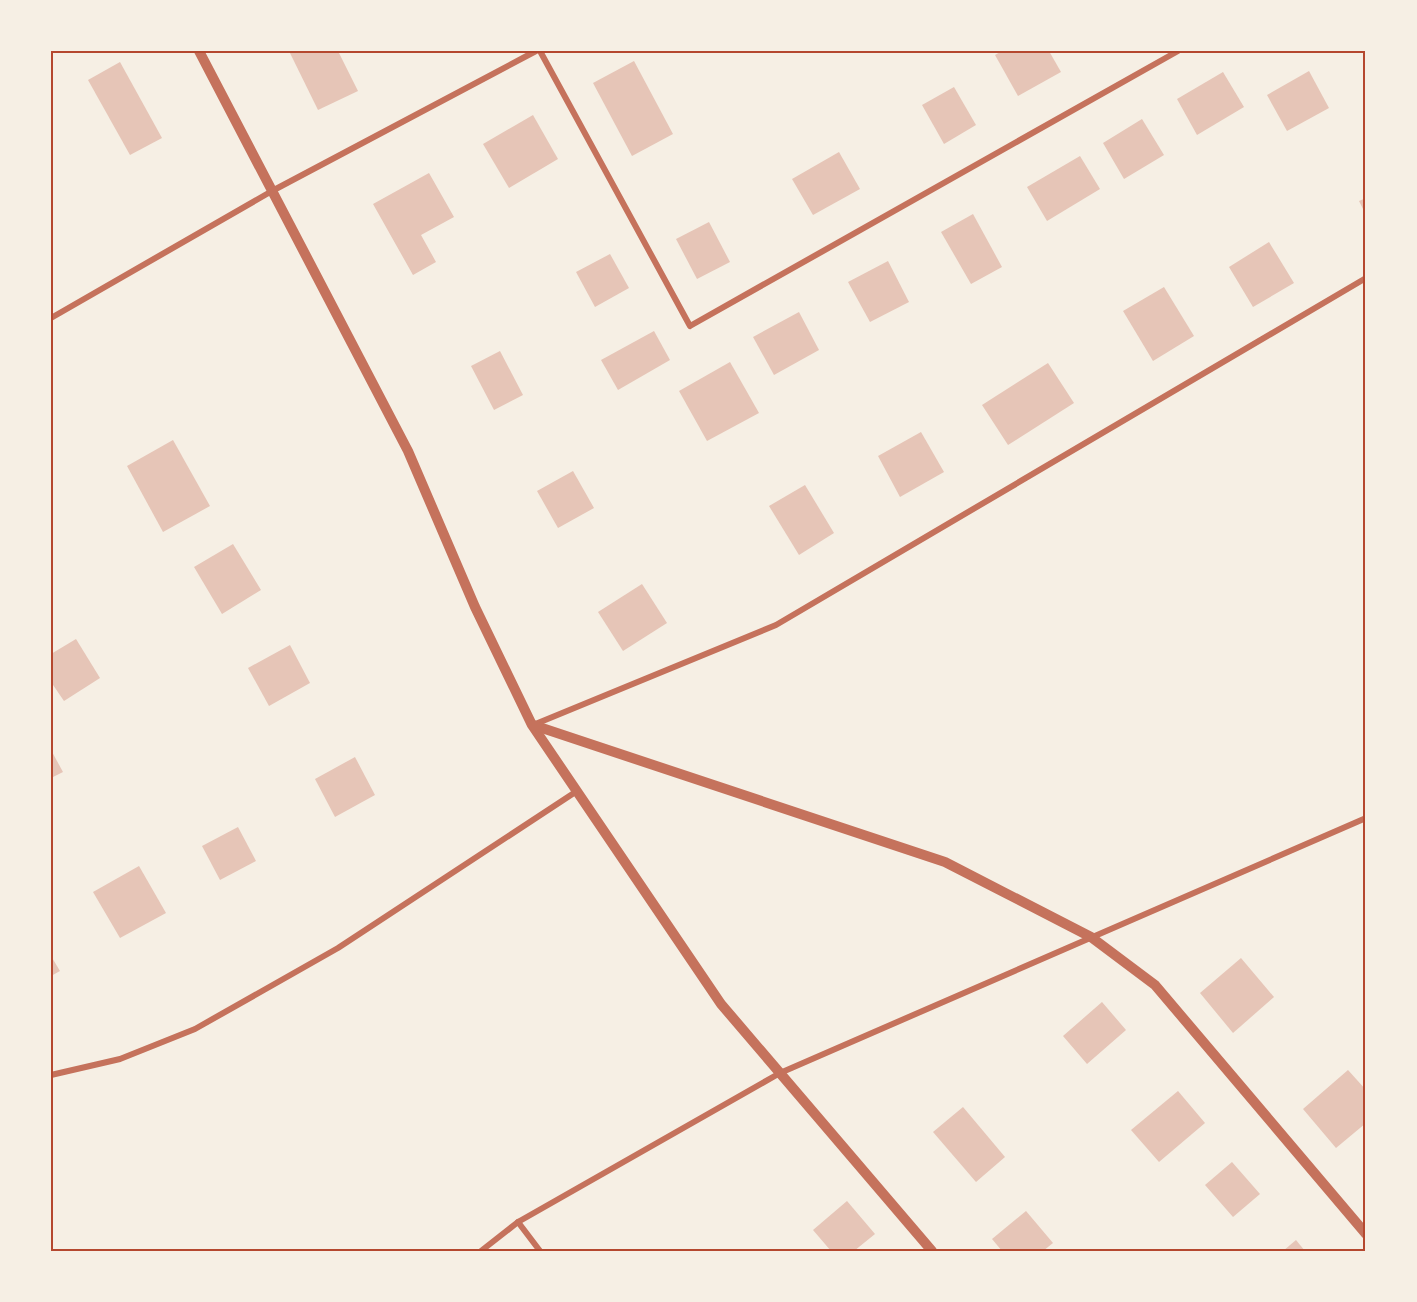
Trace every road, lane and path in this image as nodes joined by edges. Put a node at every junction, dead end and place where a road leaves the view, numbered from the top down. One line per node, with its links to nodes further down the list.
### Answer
1 (199, 51): 4 (street)
2 (538, 51): 3 (street); 4 (street)
3 (1178, 51)
4 (272, 191): 6 (street); 7 (street)
5 (1366, 278): 7 (street)
6 (51, 318)
7 (532, 725): 8 (street); 10 (street)
8 (577, 791): 11 (street); 12 (street)
9 (1366, 818): 10 (street)
10 (1091, 937): 11 (street); 14 (street)
11 (780, 1073): 13 (street); 17 (street)
12 (51, 1076)
13 (518, 1222): 15 (street); 16 (street)
14 (1366, 1234)
15 (481, 1251)
16 (540, 1251)
17 (932, 1251)

